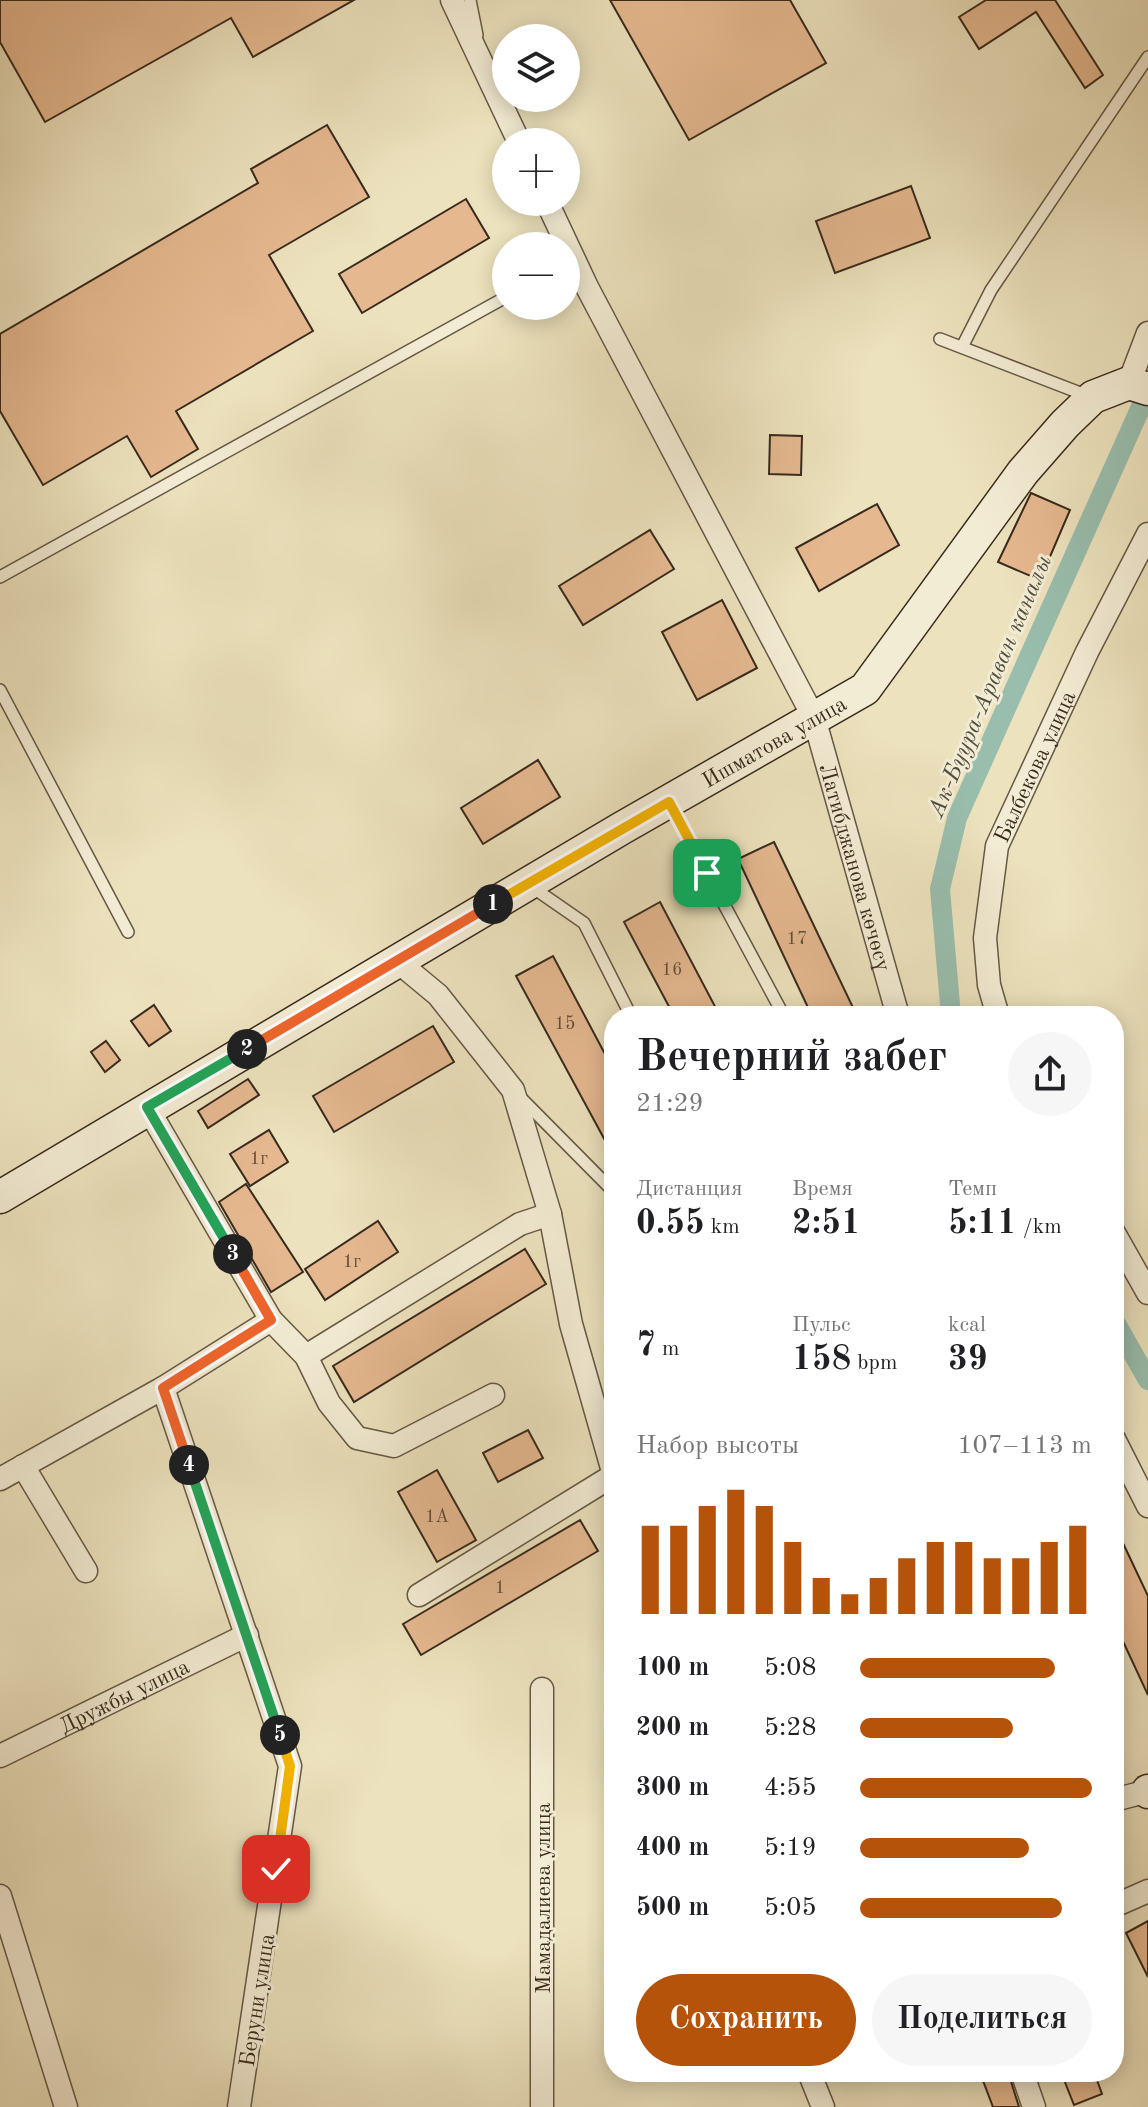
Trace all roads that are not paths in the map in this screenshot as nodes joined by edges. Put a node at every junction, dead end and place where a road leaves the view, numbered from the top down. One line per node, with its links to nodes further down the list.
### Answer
1 (452, 0): 4 (street)
2 (470, 0): 4 (lane)
3 (1148, 57): 10 (lane)
4 (484, 66): 5 (street)
5 (513, 128)
6 (580, 280): 16 (street, Латибджанова көчөсү)
7 (492, 305): 14 (lane)
8 (1148, 333): 11 (street)
9 (940, 339): 10 (lane)
10 (962, 347): 12 (lane)
11 (1139, 386): 12 (main road, Ишматова улица)
12 (1093, 397): 16 (main road, Ишматова улица)
13 (1148, 534): 24 (street, Балбекова улица)
14 (0, 577)
15 (0, 690): 19 (lane)
16 (814, 718): 17 (main road, Ишматова улица); 23 (street, Латибджанова көчөсү)
17 (669, 802): 18 (main road, Ишматова улица); 22 (lane)
18 (527, 884): 20 (main road, Ишматова улица); 21 (lane)
19 (128, 932)
20 (397, 961): 25 (street); 26 (main road, Ишматова улица)
21 (626, 1006)
22 (779, 1006)
23 (895, 1006)
24 (995, 1006)
25 (513, 1090): 27 (lane); 29 (street)
26 (147, 1107): 28 (main road, Ишматова улица); 32 (street)
27 (604, 1182)
28 (0, 1197)
29 (550, 1214): 33 (street); 36 (street)
30 (1124, 1251): 31 (street)
31 (1148, 1293)
32 (271, 1320): 33 (street); 34 (street)
33 (306, 1356): 35 (street)
34 (163, 1388): 38 (street); 44 (street, Беруни улица)
35 (493, 1395)
36 (604, 1440)
37 (1124, 1459): 41 (street)
38 (23, 1466): 39 (street); 42 (street)
39 (0, 1479)
40 (604, 1481): 43 (street)
41 (1148, 1506)
42 (86, 1571)
43 (419, 1595)
44 (247, 1635): 46 (street, Дружбы улица); 55 (street, Беруни улица)
45 (542, 1689): 56 (street, Мамадалиева улица)
46 (0, 1756)
47 (1148, 1791): 48 (street)
48 (1124, 1797)
49 (1148, 1891): 51 (street)
50 (0, 1896): 54 (street)
51 (1124, 1902)
52 (813, 2082): 57 (street)
53 (1025, 2082): 58 (street)
54 (66, 2107)
55 (239, 2107)
56 (542, 2107)
57 (823, 2107)
58 (1034, 2107)

